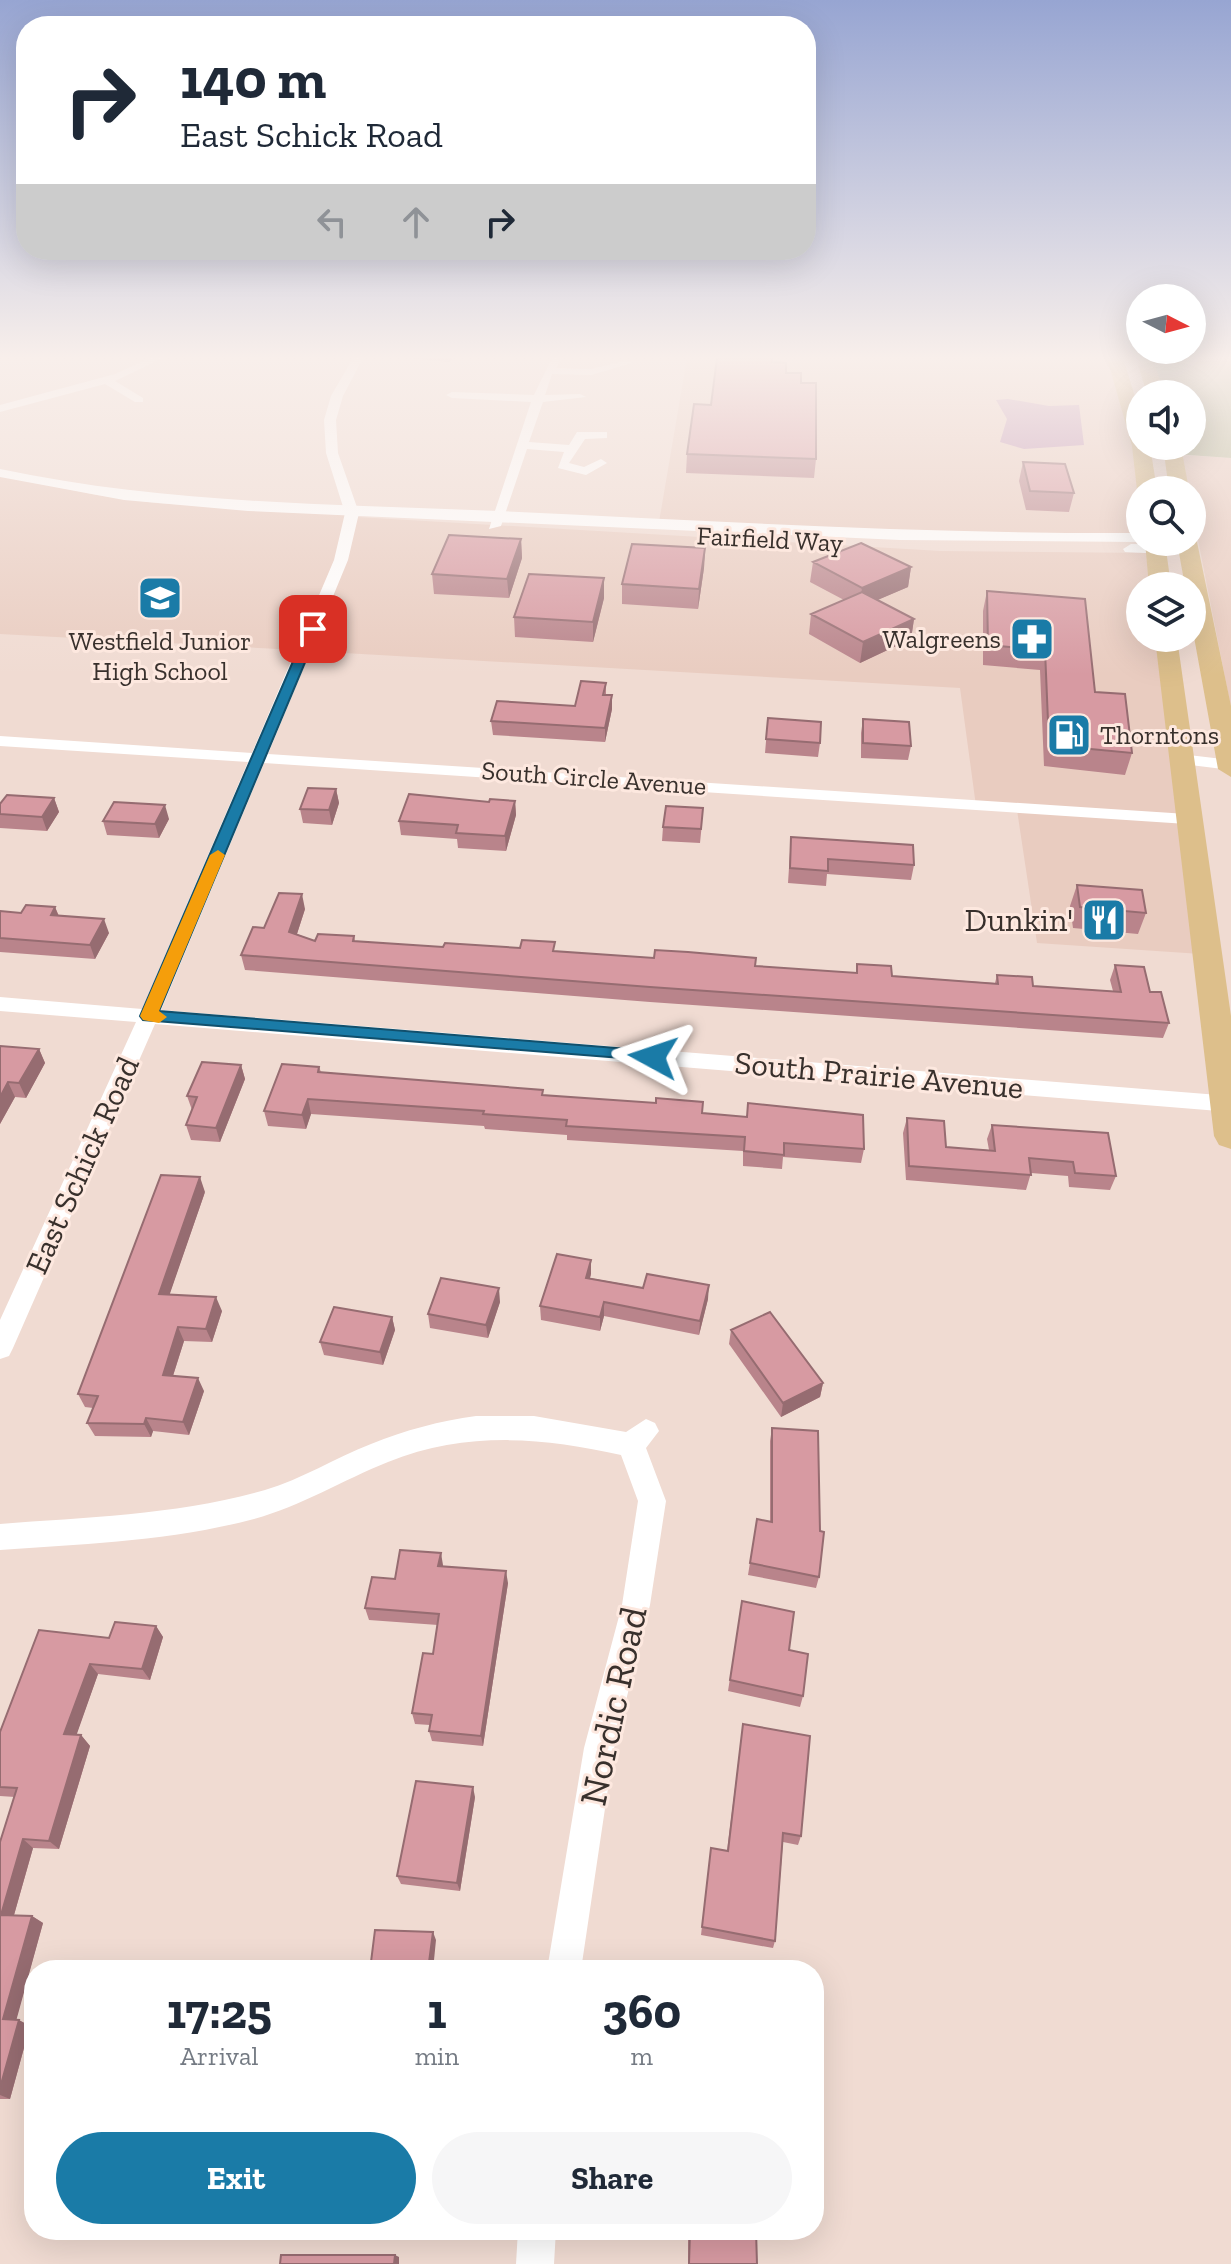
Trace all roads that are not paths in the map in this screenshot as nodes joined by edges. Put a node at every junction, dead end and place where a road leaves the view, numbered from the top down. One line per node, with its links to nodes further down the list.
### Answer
1 (336, 464): 6 (street)
2 (516, 464): 7 (street)
3 (563, 464): 4 (street)
4 (600, 464)
5 (0, 473): 6 (street, Fairfield Way)
6 (352, 513): 7 (street, Fairfield Way); 12 (street, East Schick Road)
7 (496, 521): 8 (street, Fairfield Way)
8 (1126, 544)
9 (1190, 556): 14 (main road)
10 (1168, 652): 13 (main road)
11 (0, 741): 12 (street, South Circle Avenue)
12 (259, 757): 15 (street, South Circle Avenue); 17 (street, East Schick Road)
13 (1180, 759): 14 (street); 15 (main road)
14 (1231, 766)
15 (1187, 819): 18 (main road)
16 (0, 1004): 17 (street, South Prairie Avenue)
17 (149, 1016): 18 (street, South Prairie Avenue); 19 (street, East Schick Road)
18 (1230, 1115)
19 (0, 1348)
20 (0, 1537): 21 (street, Nordic Road)
21 (566, 1960)
22 (536, 2240): 23 (street)
23 (535, 2264)

